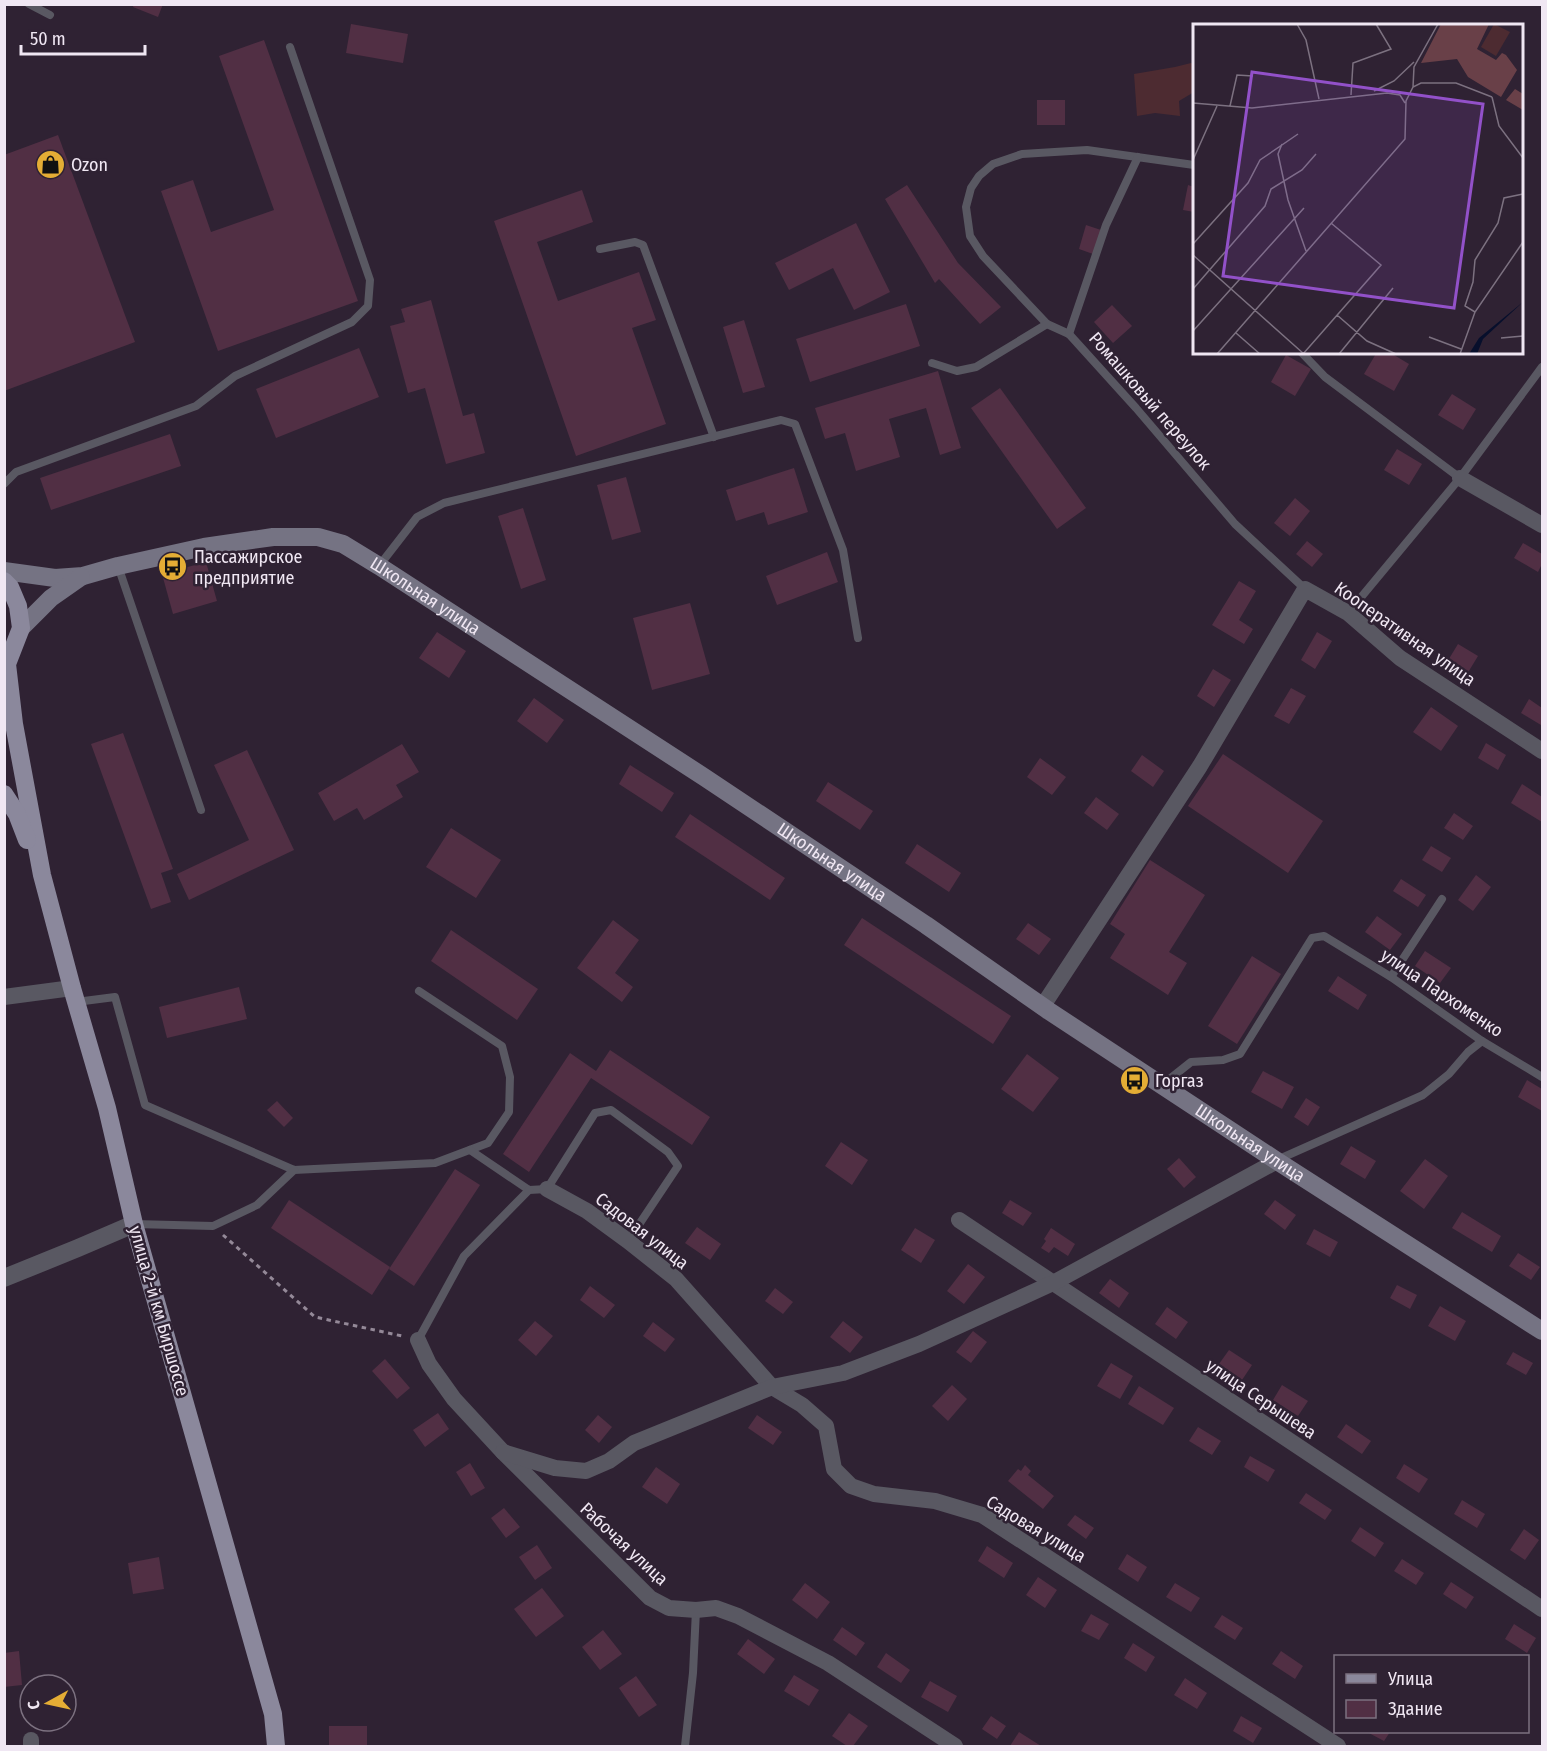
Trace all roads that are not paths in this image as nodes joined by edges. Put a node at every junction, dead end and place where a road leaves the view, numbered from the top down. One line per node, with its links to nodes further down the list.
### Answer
1 (29, 4): 2 (lane)
2 (50, 15)
3 (290, 47): 14 (lane)
4 (1138, 156): 5 (lane, Ромашковый переулок); 7 (lane, Ромашковый переулок); 8 (lane)
5 (1193, 165)
6 (600, 249): 12 (lane)
7 (1047, 324): 8 (lane, Ромашковый переулок); 10 (lane)
8 (1069, 334): 21 (lane, Ромашковый переулок)
9 (1303, 354): 13 (lane)
10 (933, 363)
11 (1542, 367): 13 (lane)
12 (714, 437): 17 (lane); 24 (lane)
13 (1460, 478): 15 (street); 22 (lane)
14 (4, 484)
15 (1542, 525)
16 (118, 566): 17 (main road, Школьная улица); 19 (main road, Школьная улица); 28 (lane)
17 (379, 566): 35 (main road, Школьная улица)
18 (4, 570): 19 (main road)
19 (83, 576): 23 (main road)
20 (4, 581): 23 (main road)
21 (1305, 589): 22 (street, Кооперативная улица); 35 (street)
22 (1348, 613): 26 (street, Кооперативная улица)
23 (21, 628): 25 (main road)
24 (858, 638)
25 (6, 665): 29 (main road)
26 (1542, 751)
27 (4, 794): 29 (main road)
28 (201, 810)
29 (42, 875): 33 (main road, улица 2-й км Биршоссе)
30 (1443, 899): 31 (lane)
31 (1391, 977): 36 (lane, улица Пархоменко); 38 (lane, улица Пархоменко)
32 (419, 991): 39 (lane)
33 (74, 995): 34 (street); 41 (lane); 45 (main road, улица 2-й км Биршоссе)
34 (4, 997)
35 (1042, 1007): 38 (main road, Школьная улица)
36 (1482, 1041): 37 (lane, улица Пархоменко); 40 (lane)
37 (1542, 1077)
38 (1162, 1086): 40 (main road, Школьная улица)
39 (470, 1150): 41 (lane); 43 (lane)
40 (1277, 1161): 48 (street); 49 (main road, Школьная улица)
41 (294, 1170): 45 (lane)
42 (546, 1189): 43 (lane); 46 (street, Садовая улица); 46 (lane)
43 (529, 1190): 50 (lane)
44 (960, 1220): 48 (street, улица Серышева)
45 (134, 1224): 47 (street); 55 (main road, улица 2-й км Биршоссе)
46 (628, 1241): 51 (street, Садовая улица)
47 (4, 1278)
48 (1053, 1283): 51 (street); 53 (street, улица Серышева)
49 (1542, 1331)
50 (418, 1340): 52 (street, Рабочая улица)
51 (772, 1387): 52 (street); 58 (street, Садовая улица)
52 (503, 1452): 54 (street, Рабочая улица)
53 (1542, 1609)
54 (696, 1610): 56 (lane); 57 (street, Рабочая улица)
55 (276, 1746)
56 (685, 1746)
57 (955, 1746)
58 (1338, 1746)

